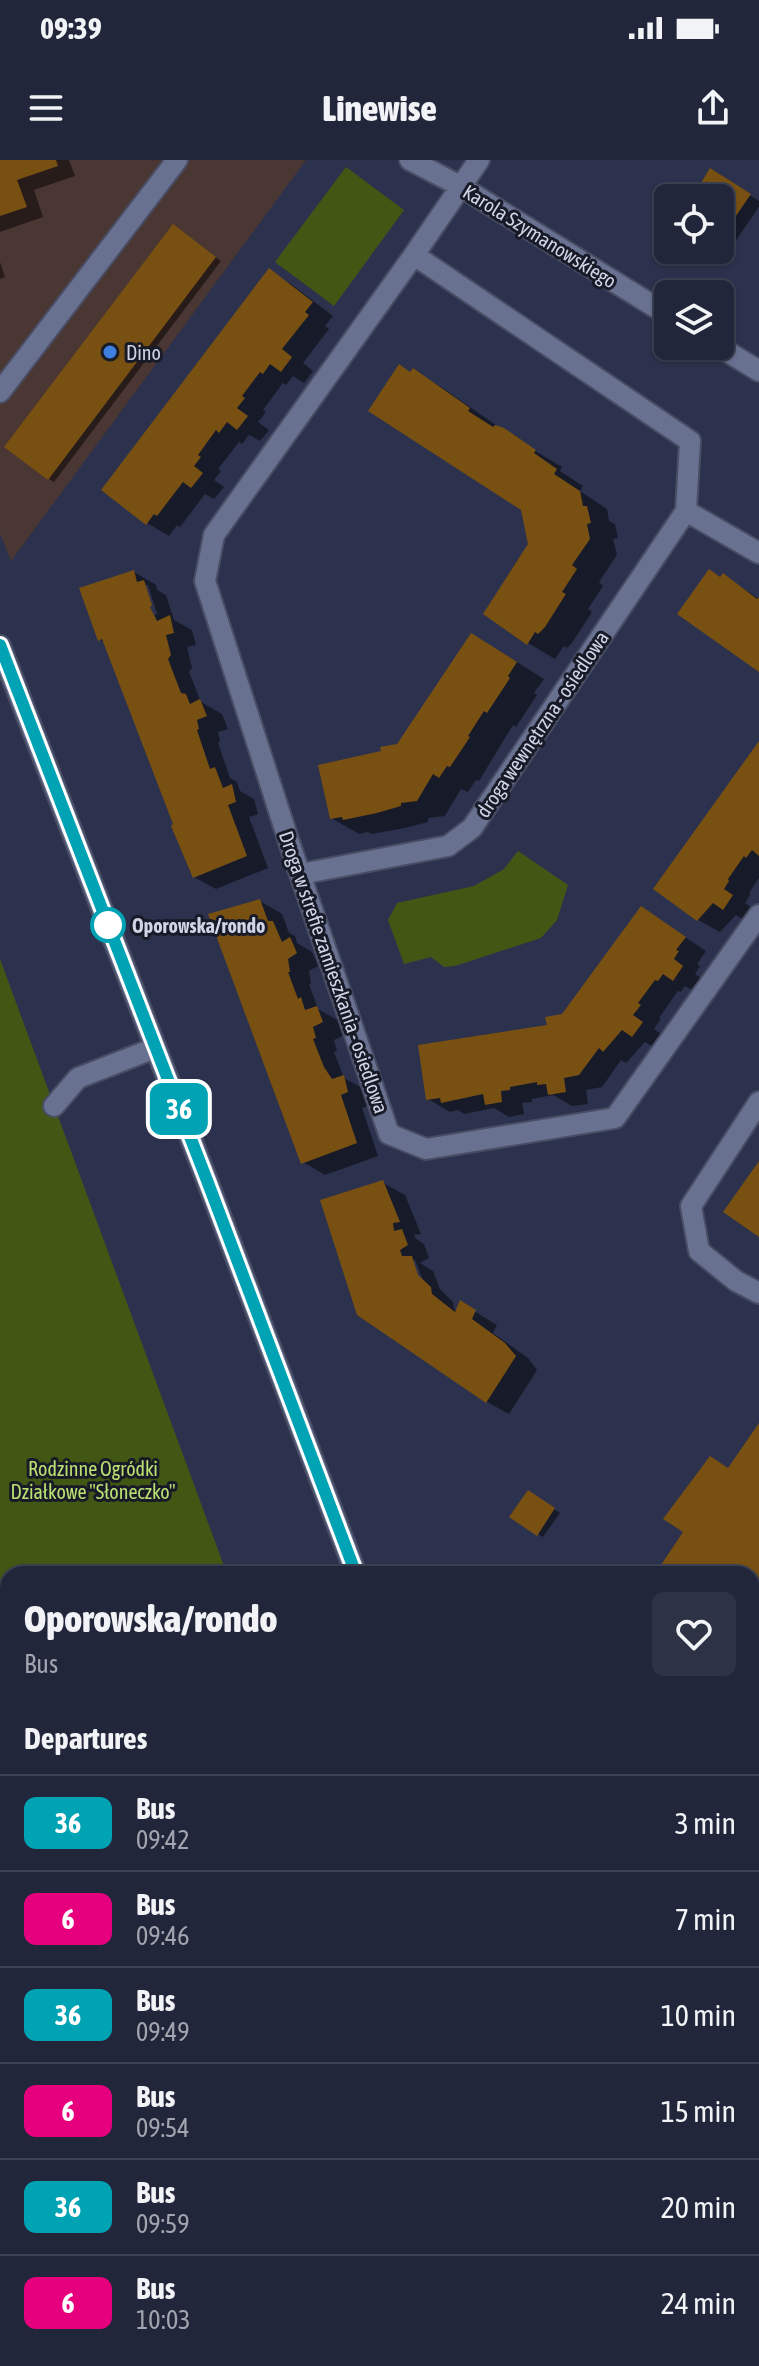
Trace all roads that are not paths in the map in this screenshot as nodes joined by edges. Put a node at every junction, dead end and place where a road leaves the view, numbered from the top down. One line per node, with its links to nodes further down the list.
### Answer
1 (177, 160): 9 (street)
2 (410, 160): 4 (street, Karola Szymanowskiego)
3 (479, 160): 4 (street)
4 (460, 186): 5 (street); 6 (street, Karola Szymanowskiego)
5 (414, 255): 10 (street); 13 (street, Droga w strefie zamieszkania - osiedlowa)
6 (654, 306)
7 (734, 356): 8 (street)
8 (759, 371)
9 (0, 392)
10 (686, 511): 11 (street); 13 (street, droga wewnętrzna - osiedlowa)
11 (759, 553)
12 (0, 646): 15 (street)
13 (301, 874): 14 (street, Droga w strefie zamieszkania - osiedlowa)
14 (759, 915)
15 (155, 1048): 17 (street); 19 (street)
16 (759, 1102): 18 (street)
17 (54, 1106)
18 (759, 1293)
19 (353, 1566)

